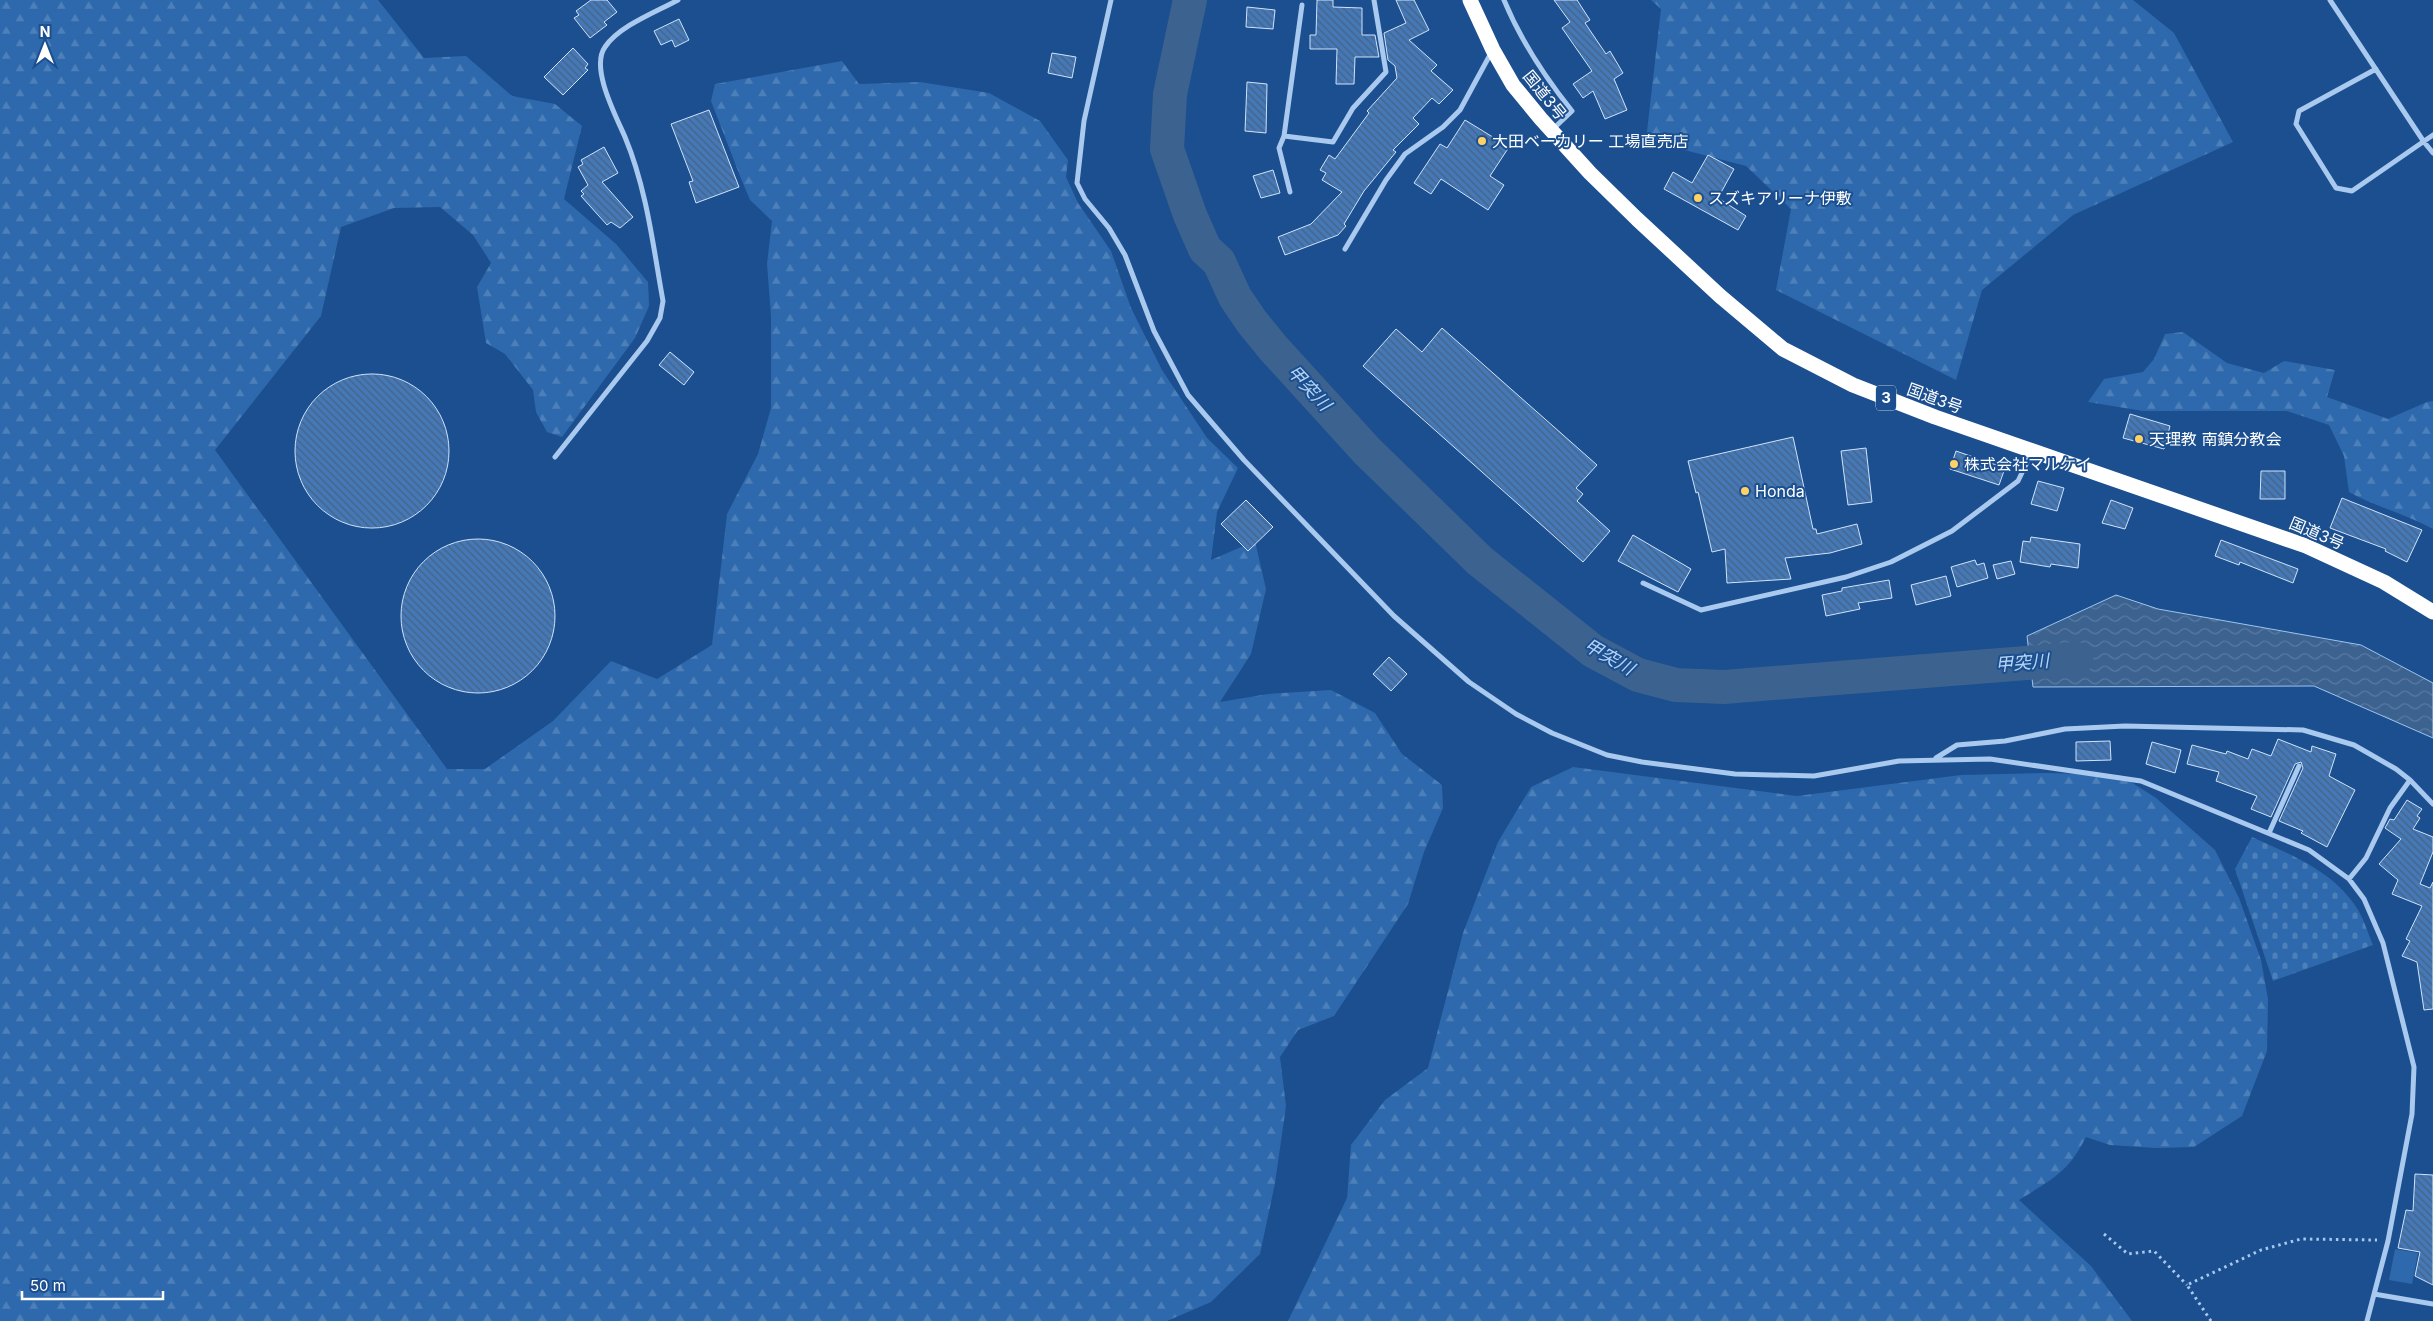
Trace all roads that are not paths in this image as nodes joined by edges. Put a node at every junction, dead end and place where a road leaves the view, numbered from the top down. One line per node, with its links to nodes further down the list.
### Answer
1 (678, 0): 18 (street)
2 (1111, 0): 21 (street)
3 (1374, 0): 12 (street)
4 (1470, 0): 8 (highway, 国道3号 / 3)
5 (1504, 0): 10 (street)
6 (2330, 0): 9 (street)
7 (1302, 5): 12 (street)
8 (1492, 50): 10 (highway, 国道3号 / 3); 16 (street)
9 (2376, 69): 13 (street); 13 (street)
10 (1552, 130): 17 (highway, 国道3号 / 3)
11 (2433, 135): 13 (street)
12 (1284, 136): 15 (street)
13 (2424, 142): 14 (street)
14 (2433, 153)
15 (1290, 192)
16 (1345, 249)
17 (2032, 452): 19 (street); 20 (highway, 国道3号 / 3)
18 (555, 457)
19 (1643, 584)
20 (2433, 612)
21 (1936, 758): 23 (street); 25 (street)
22 (2299, 766): 25 (street)
23 (2410, 780): 24 (street); 26 (street)
24 (2433, 804)
25 (2270, 833): 26 (street)
26 (2348, 880): 27 (street)
27 (2374, 1294): 28 (street); 29 (street)
28 (2433, 1304)
29 (2367, 1321)

